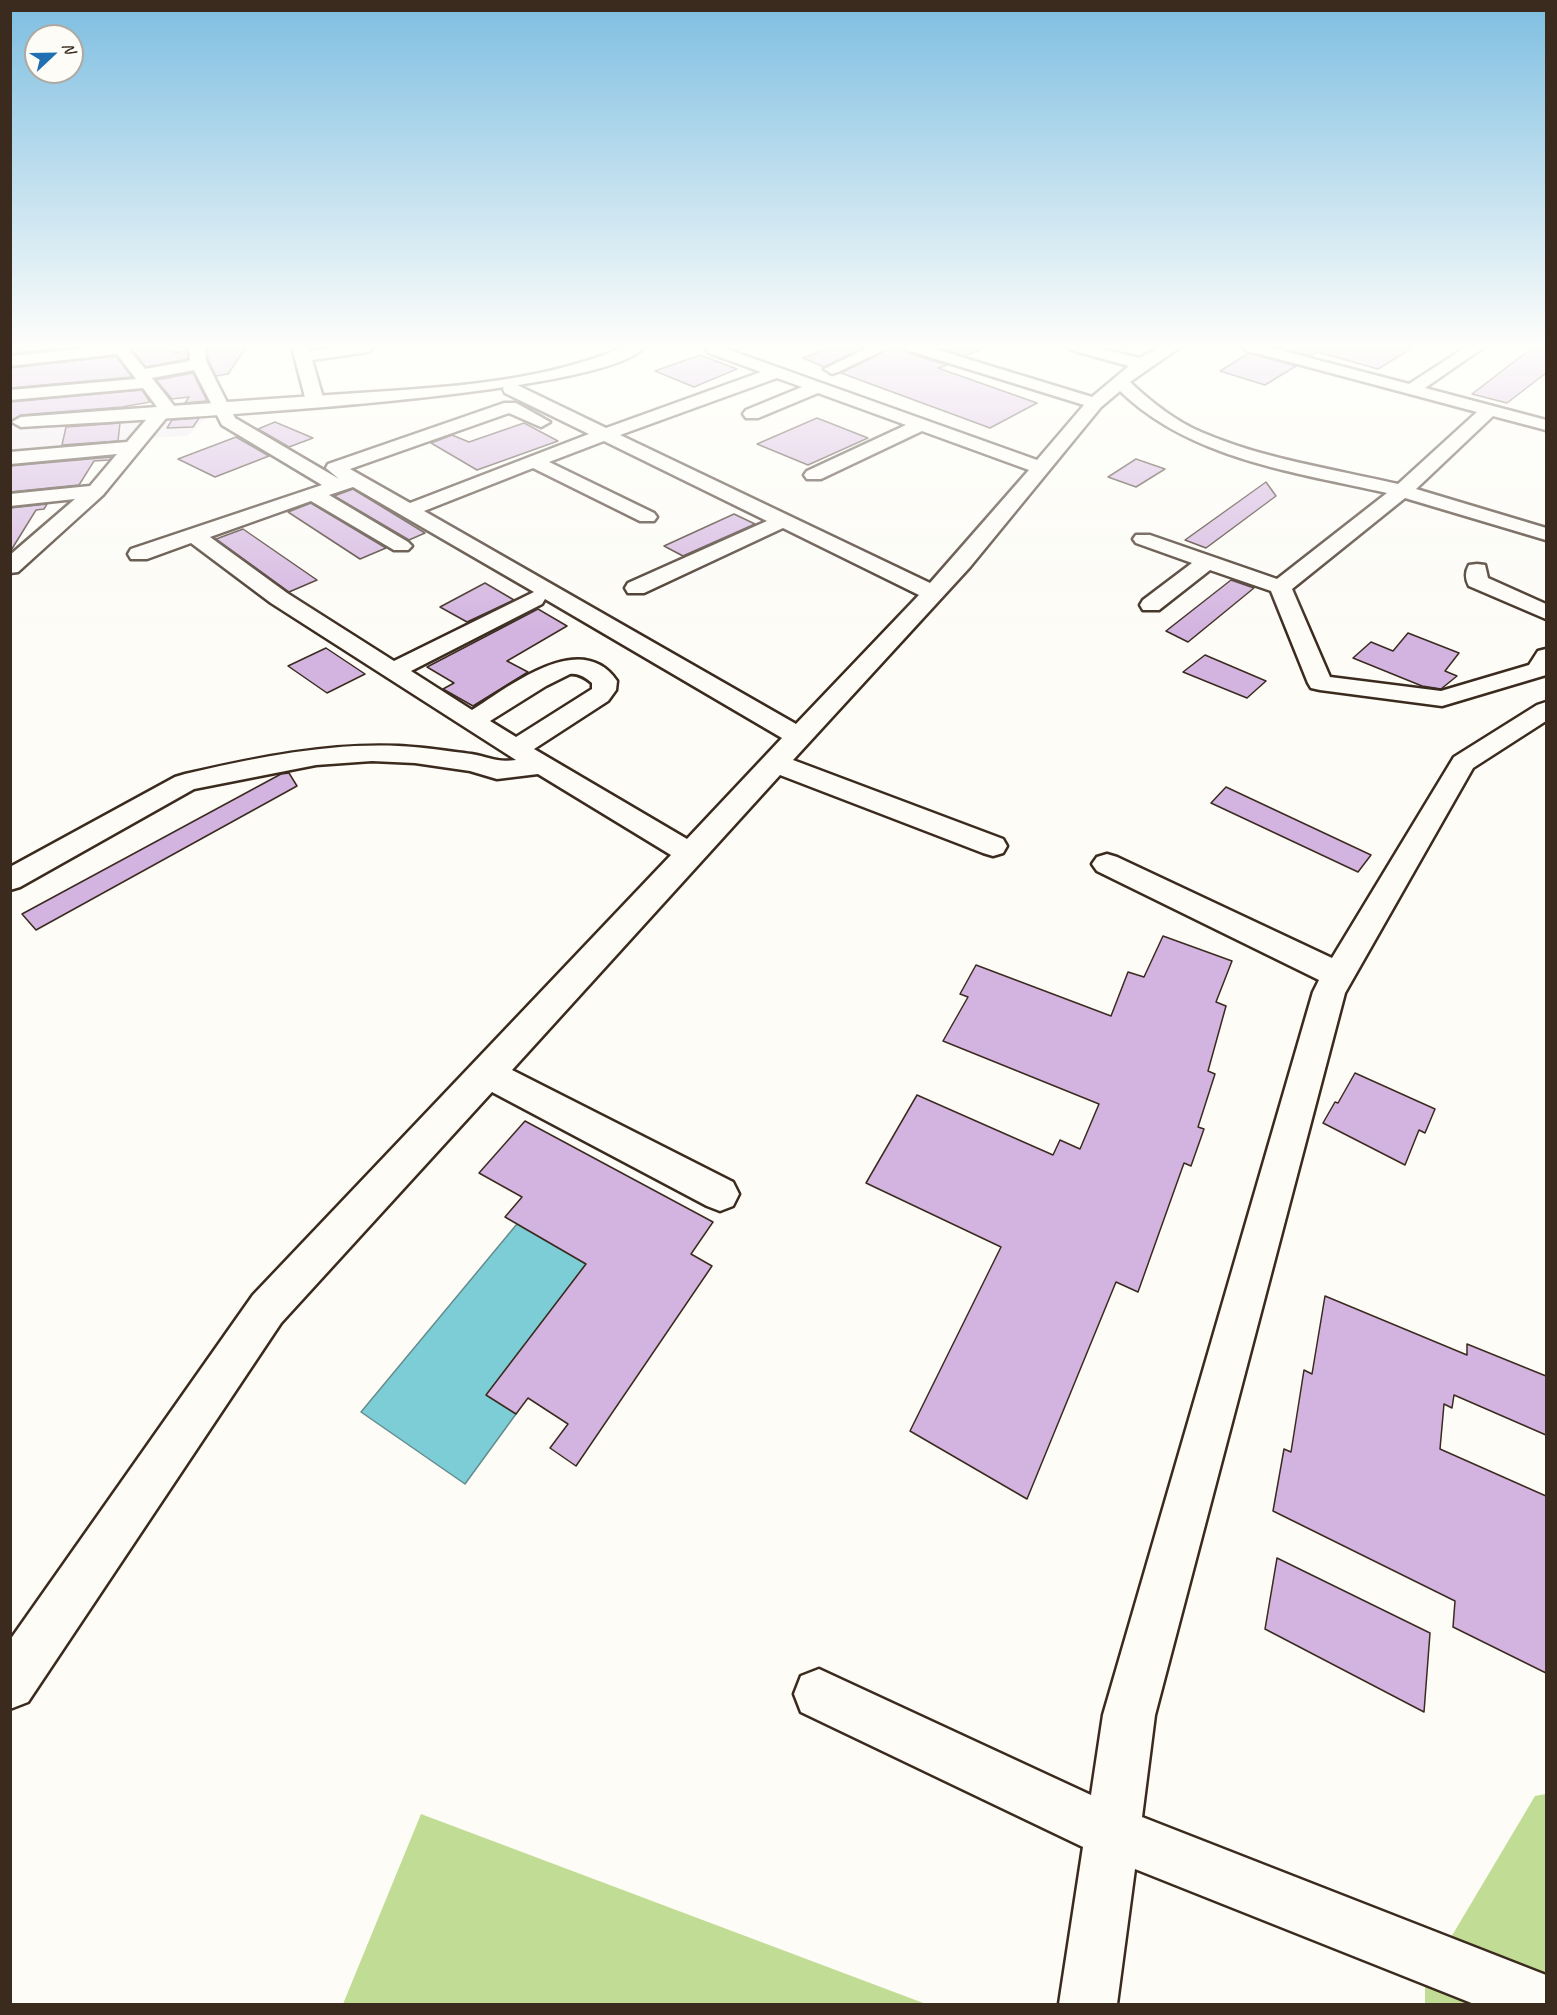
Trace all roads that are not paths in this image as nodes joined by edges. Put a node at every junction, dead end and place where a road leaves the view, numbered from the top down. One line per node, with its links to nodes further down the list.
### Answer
1 (137, 441): 11 (street)
2 (263, 441): 16 (street)
3 (429, 441): 16 (street)
4 (619, 441): 23 (street)
5 (886, 441): 15 (street)
6 (968, 441): 14 (street)
7 (1066, 441): 14 (street)
8 (1210, 441): 18 (street)
9 (1456, 441): 18 (street)
10 (583, 442): 13 (street)
11 (132, 447): 12 (street); 17 (street)
12 (10, 458)
13 (532, 461): 21 (street); 22 (street)
14 (1042, 468): 36 (street)
15 (814, 475)
16 (342, 478): 19 (street); 21 (street)
17 (93, 482): 20 (street); 24 (street)
18 (1402, 491): 25 (street); 34 (street)
19 (313, 494): 26 (street); 29 (street)
20 (10, 500)
21 (407, 511): 44 (street)
22 (647, 517)
23 (783, 520): 35 (street); 36 (street)
24 (43, 527): 28 (street); 32 (street)
25 (1546, 534)
26 (194, 535): 30 (street); 41 (street)
27 (1143, 539): 31 (street)
28 (10, 541)
29 (401, 546)
30 (140, 554)
31 (1208, 561): 34 (street); 38 (street)
32 (10, 567)
33 (1477, 570): 39 (street)
34 (1280, 587): 40 (street)
35 (636, 588)
36 (933, 593): 44 (street)
37 (534, 599): 41 (street)
38 (1151, 605)
39 (1546, 612)
40 (1546, 656)
41 (394, 670): 43 (street)
42 (1546, 710): 52 (street)
43 (473, 720): 45 (street); 45 (street)
44 (799, 737): 46 (street)
45 (516, 749): 47 (street)
46 (775, 763): 48 (street); 49 (street)
47 (542, 765): 49 (street); 51 (street)
48 (993, 846)
49 (690, 854): 53 (street)
50 (1107, 864): 52 (street)
51 (10, 880)
52 (1338, 975): 57 (street)
53 (487, 1073): 54 (street); 55 (street)
54 (720, 1194)
55 (10, 1684)
56 (819, 1694): 57 (street)
57 (1113, 1833): 58 (street); 59 (street)
58 (1088, 2004)
59 (1546, 2004)

